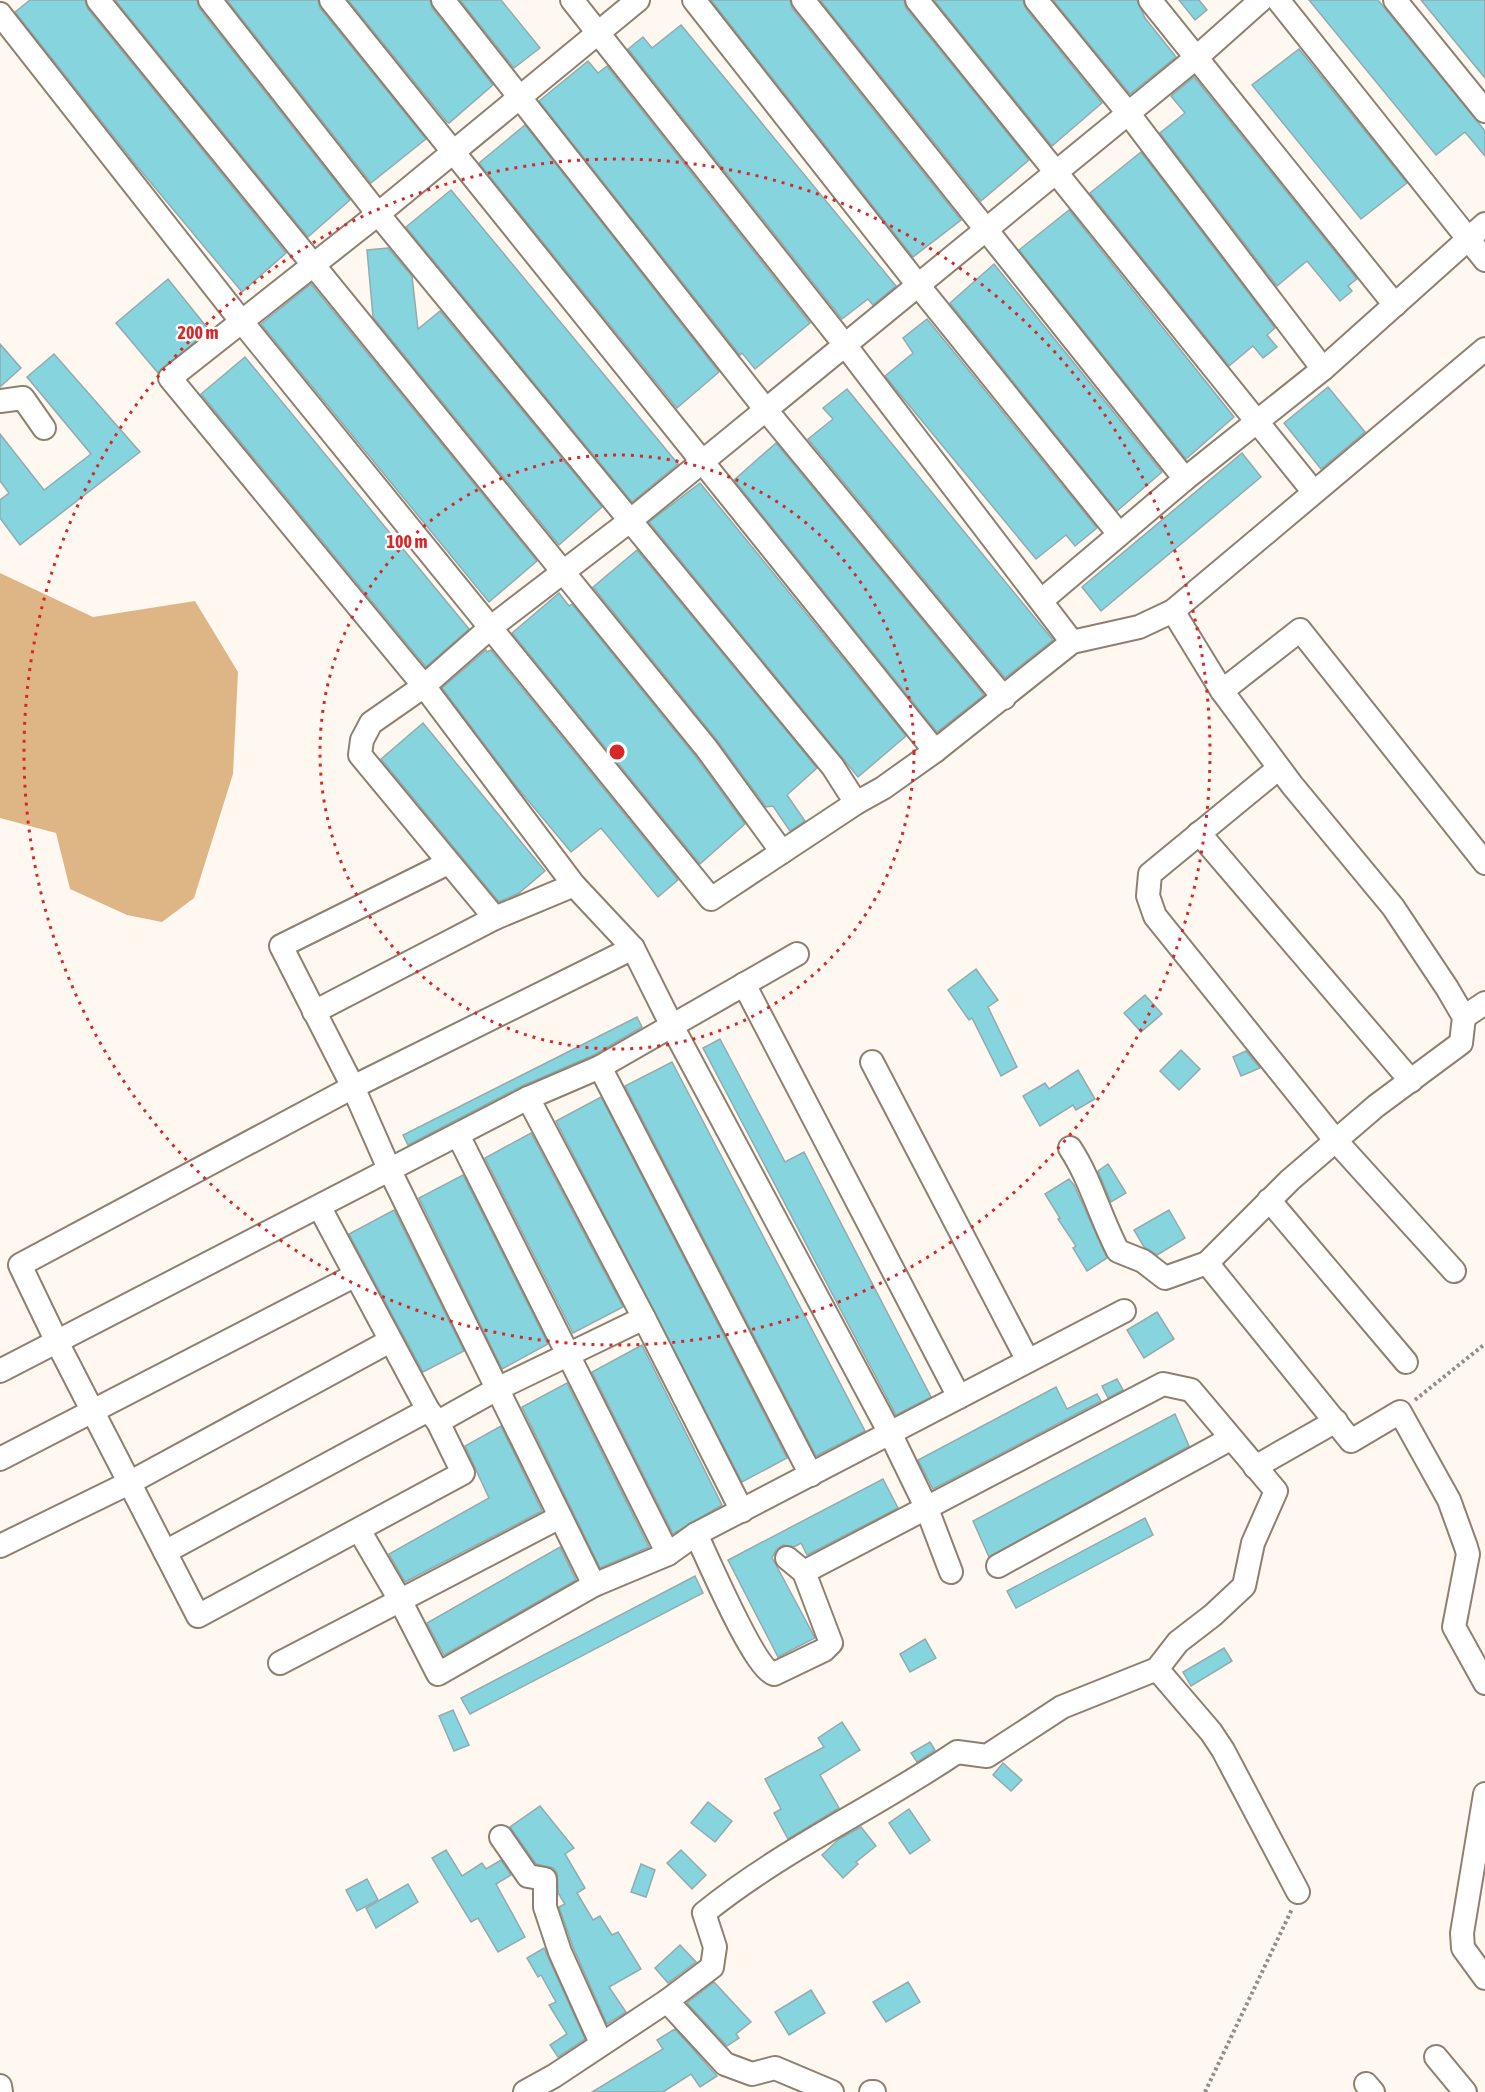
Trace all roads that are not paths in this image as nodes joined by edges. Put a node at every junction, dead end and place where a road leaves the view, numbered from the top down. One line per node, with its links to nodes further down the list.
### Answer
1 (6, 0): 16 (street)
2 (98, 0): 30 (street)
3 (210, 0): 25 (street)
4 (331, 0): 23 (street)
5 (443, 0): 20 (street)
6 (572, 0): 18 (street)
7 (638, 0): 18 (street)
8 (694, 0): 31 (street)
9 (803, 0): 27 (street)
10 (917, 0): 24 (street)
11 (1036, 0): 22 (street)
12 (1150, 0): 19 (street)
13 (1261, 0): 19 (street)
14 (1278, 0): 28 (street)
15 (1395, 0): 21 (street)
16 (0, 4)
17 (0, 14): 33 (street)
18 (598, 32): 20 (street); 34 (street)
19 (1197, 57): 22 (street); 32 (street)
20 (520, 96): 23 (street); 38 (street)
21 (1485, 111)
22 (1128, 113): 24 (street); 36 (street)
23 (453, 153): 25 (street); 41 (street)
24 (1055, 174): 27 (street); 39 (street)
25 (378, 214): 30 (street); 44 (street)
26 (1485, 224): 28 (street)
27 (987, 228): 31 (street); 42 (street)
28 (1469, 241): 29 (street); 32 (street)
29 (1485, 260)
30 (315, 265): 33 (street); 46 (street)
31 (918, 285): 34 (street); 45 (street)
32 (1395, 305): 36 (street)
33 (242, 322): 49 (street); 51 (street)
34 (845, 345): 38 (street); 47 (street)
35 (1485, 349): 43 (street)
36 (1323, 369): 39 (street)
37 (0, 401): 40 (street)
38 (766, 410): 41 (street); 53 (street)
39 (1256, 424): 42 (street); 43 (street)
40 (44, 428)
41 (702, 462): 44 (street); 54 (street)
42 (1185, 479): 45 (street)
43 (1313, 491): 48 (street)
44 (631, 520): 46 (street); 56 (street)
45 (1119, 534): 47 (street)
46 (562, 573): 49 (street); 58 (street)
47 (1042, 600): 50 (street)
48 (1173, 611): 50 (street); 52 (street)
49 (490, 628): 51 (street); 58 (street)
50 (1072, 642): 53 (street)
51 (424, 686): 59 (street); 61 (street)
52 (1222, 692): 55 (street); 60 (street)
53 (1004, 698): 54 (street)
54 (936, 751): 56 (street)
55 (1279, 768): 57 (street); 68 (street)
56 (856, 803): 58 (street)
57 (1199, 834): 72 (street); 76 (street)
58 (782, 852)
59 (448, 863): 62 (street); 67 (street)
60 (1485, 863)
61 (574, 885): 62 (street); 63 (street)
62 (495, 918): 67 (street)
63 (633, 948): 69 (street); 73 (street)
64 (797, 954): 65 (street)
65 (744, 984): 69 (street); 93 (street)
66 (1485, 1004): 68 (street)
67 (314, 1012): 73 (street)
68 (1464, 1017): 72 (street)
69 (672, 1026): 71 (street); 97 (street)
70 (872, 1062): 89 (street)
71 (600, 1067): 74 (street); 101 (street)
72 (1411, 1081): 76 (street)
73 (353, 1087): 78 (street); 87 (street)
74 (528, 1098): 75 (street); 85 (street)
75 (458, 1135): 78 (street); 88 (street)
76 (1336, 1141): 79 (street); 82 (street)
77 (1071, 1148): 81 (street)
78 (390, 1171): 80 (street); 92 (street)
79 (1269, 1200): 81 (street); 90 (street)
80 (320, 1208): 83 (street); 87 (street)
81 (1207, 1263): 96 (street)
82 (1454, 1271)
83 (354, 1276): 86 (street); 94 (street)
84 (1124, 1311): 89 (street)
85 (644, 1318): 88 (street); 104 (street)
86 (390, 1341): 95 (street); 102 (street)
87 (57, 1342): 91 (street); 94 (street)
88 (570, 1354): 92 (street); 110 (street)
89 (1027, 1359): 93 (street)
90 (1407, 1362)
91 (0, 1371)
92 (497, 1389): 95 (street); 105 (street)
93 (959, 1397): 97 (street)
94 (92, 1410): 99 (street); 102 (street)
95 (433, 1416): 106 (street); 109 (street)
96 (1336, 1421): 100 (street); 117 (street)
97 (891, 1435): 101 (street); 103 (street)
98 (1230, 1439): 100 (street); 103 (street); 111 (street)
99 (0, 1459)
100 (1255, 1467): 116 (street)
101 (811, 1475): 104 (street)
102 (129, 1483): 108 (street); 109 (street)
103 (927, 1509): 107 (street); 112 (street)
104 (742, 1511): 107 (street)
105 (560, 1517): 113 (street); 114 (street)
106 (359, 1530): 109 (street); 114 (street)
107 (696, 1534): 110 (street)
108 (0, 1546)
109 (165, 1552)
110 (668, 1554): 113 (street)
111 (998, 1566)
112 (951, 1572)
113 (594, 1585): 114 (street)
114 (400, 1600): 115 (street)
115 (280, 1663)
116 (1157, 1669): 120 (street); 122 (street)
117 (1485, 1683)
118 (1485, 1794): 121 (street)
119 (501, 1837): 123 (street)
120 (1298, 1892)
121 (1485, 1978)
122 (667, 2001): 123 (street); 128 (street)
123 (601, 2043): 127 (street)
124 (1437, 2057): 129 (street)
125 (0, 2086): 126 (street)
126 (1, 2092)
127 (525, 2092)
128 (832, 2092)
129 (1465, 2092)

